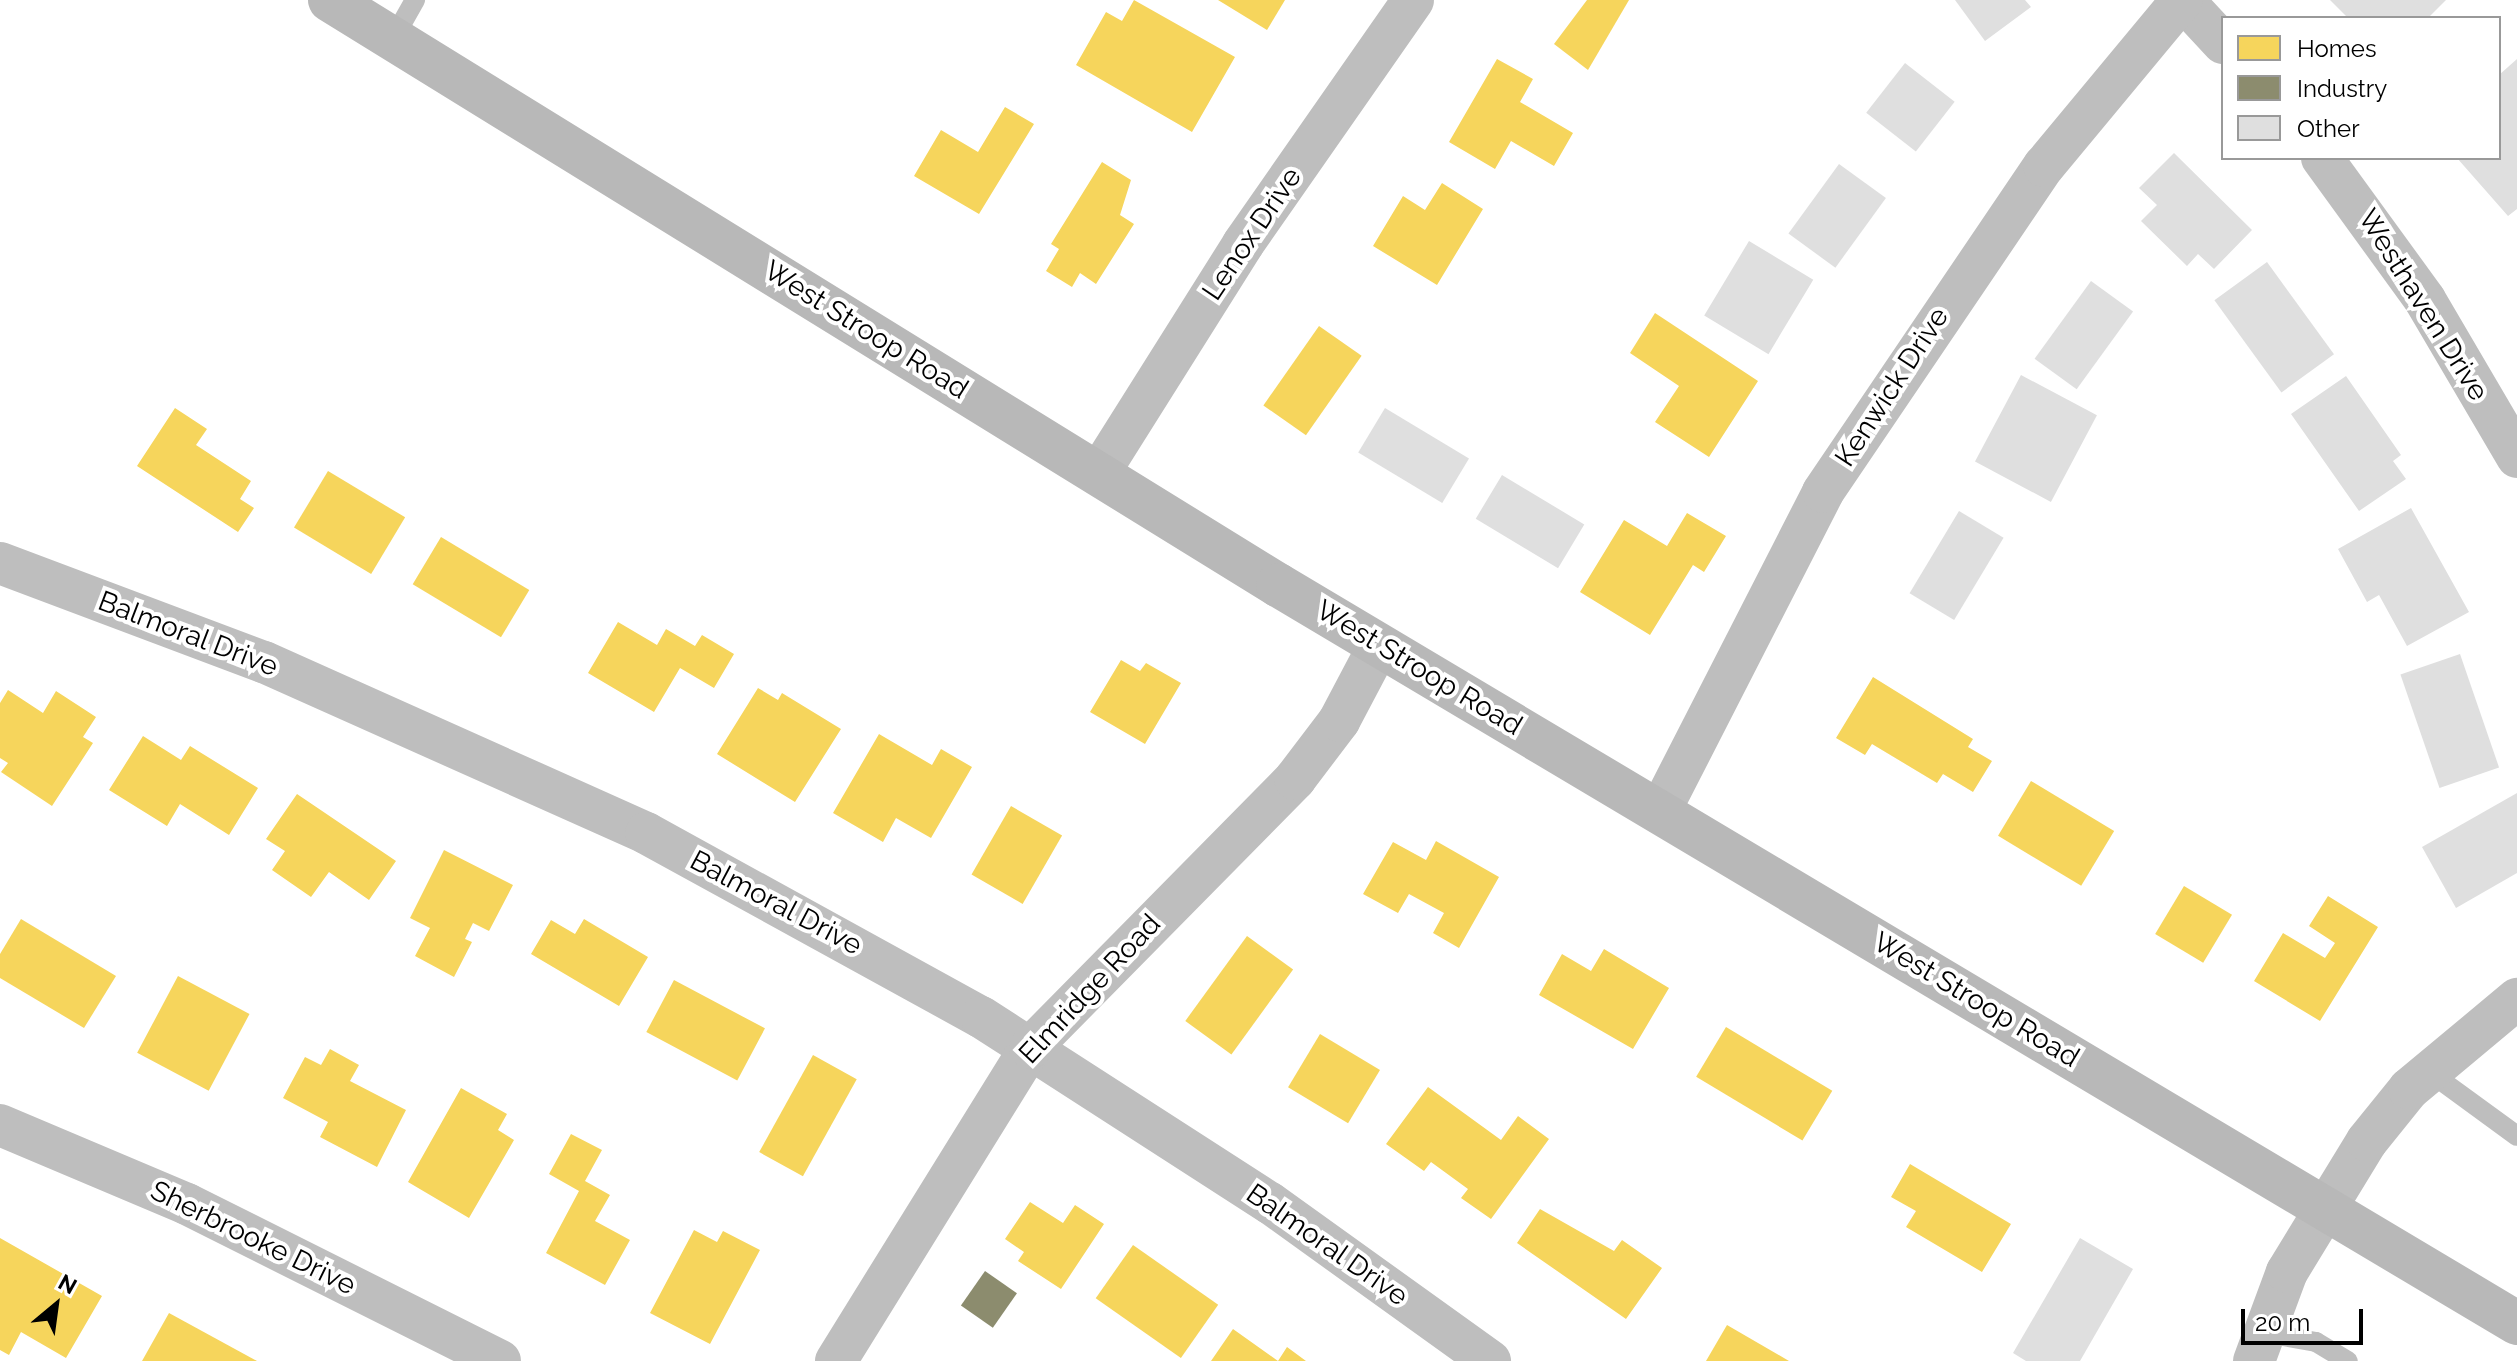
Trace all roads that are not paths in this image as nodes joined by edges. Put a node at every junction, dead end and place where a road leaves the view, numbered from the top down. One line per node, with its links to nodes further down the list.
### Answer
1 (330, 0): 5 (main road, West Stroop Road)
2 (415, 0): 5 (lane)
3 (1413, 0): 9 (street, Lenox Drive)
4 (2182, 0): 6 (street); 12 (street, Kenwick Drive)
5 (393, 39): 9 (main road, West Stroop Road)
6 (2221, 41)
7 (2323, 160): 8 (street, Westhaven Drive)
8 (2517, 457)
9 (1099, 473): 11 (main road, West Stroop Road)
10 (0, 563): 14 (street, Balmoral Drive)
11 (1379, 645): 12 (main road, West Stroop Road); 14 (street, Elmridge Road)
12 (1660, 811): 18 (main road, West Stroop Road)
13 (2517, 999): 15 (street)
14 (1030, 1048): 22 (street, Elmridge Road); 23 (street, Balmoral Drive)
15 (2428, 1071): 17 (lane); 18 (street)
16 (0, 1125): 21 (street, Sherbrooke Drive)
17 (2517, 1136)
18 (2326, 1209): 19 (main road, West Stroop Road); 20 (street)
19 (2517, 1323)
20 (2258, 1347): 24 (lane)
21 (500, 1361)
22 (836, 1361)
23 (1490, 1361)
24 (2348, 1361)

